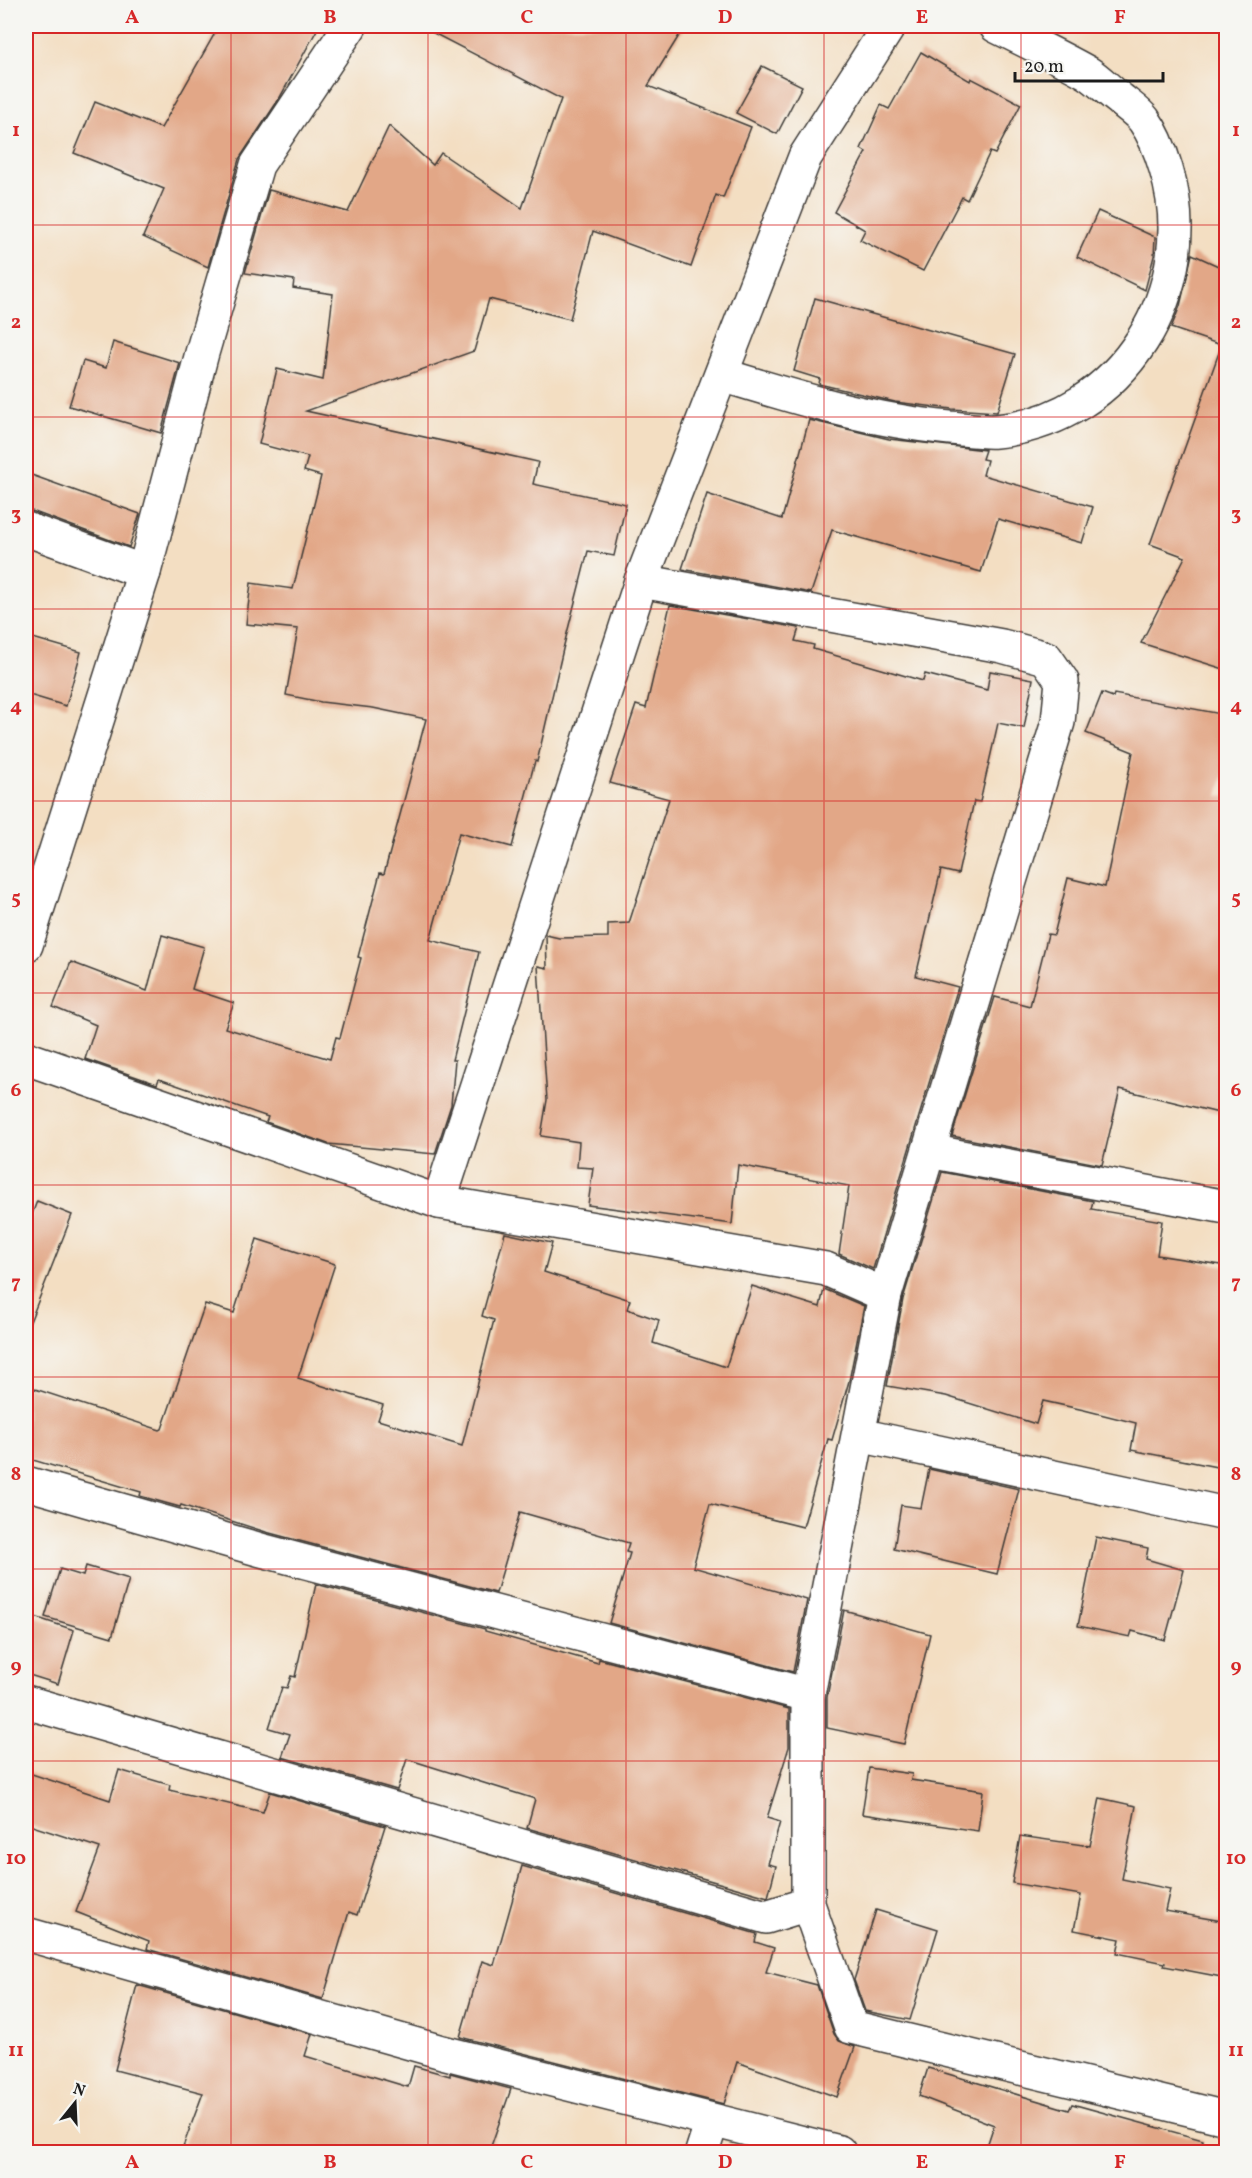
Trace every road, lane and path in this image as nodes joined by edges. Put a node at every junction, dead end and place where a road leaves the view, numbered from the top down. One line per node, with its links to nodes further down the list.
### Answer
1 (350, 26): 6 (street)
2 (889, 26): 4 (street)
3 (996, 26): 4 (street)
4 (722, 375): 7 (street)
5 (26, 529): 6 (street)
6 (144, 572): 8 (street)
7 (641, 581): 11 (street); 12 (street)
8 (38, 862): 9 (street)
9 (26, 945)
10 (26, 1058): 12 (street)
11 (928, 1151): 13 (street); 14 (street)
12 (439, 1202): 14 (street)
13 (1227, 1207)
14 (885, 1295): 15 (street)
15 (859, 1435): 17 (street); 18 (street)
16 (26, 1483): 18 (street)
17 (1227, 1514)
18 (808, 1695): 20 (street)
19 (26, 1702): 20 (street)
20 (808, 1904): 22 (street)
21 (26, 1934): 23 (street)
22 (1227, 2118)
23 (712, 2121): 24 (street); 25 (street)
24 (702, 2152)
25 (839, 2152)

